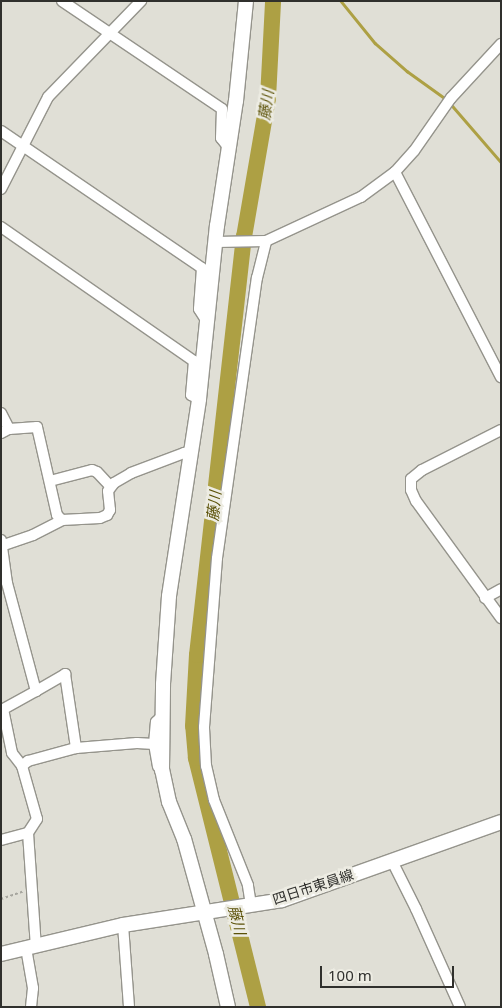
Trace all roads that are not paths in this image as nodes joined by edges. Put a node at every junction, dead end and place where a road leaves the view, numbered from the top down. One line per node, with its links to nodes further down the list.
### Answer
1 (62, 1): 4 (street)
2 (141, 1): 4 (street)
3 (246, 1): 8 (street)
4 (108, 33): 7 (street); 8 (street)
5 (501, 44): 9 (street)
6 (1, 131): 7 (street)
7 (23, 146): 10 (street); 14 (street)
8 (228, 147): 13 (street)
9 (395, 172): 12 (street); 15 (street)
10 (1, 189)
11 (1, 227): 16 (street)
12 (262, 241): 13 (street); 40 (street)
13 (218, 243): 14 (street)
14 (207, 322): 16 (street)
15 (501, 377)
16 (199, 399): 20 (street)
17 (1, 413): 19 (street)
18 (501, 430): 27 (street)
19 (5, 431): 21 (street)
20 (191, 452): 22 (street); 30 (street)
21 (50, 480): 22 (street); 23 (street)
22 (110, 486): 23 (street)
23 (62, 520): 24 (street)
24 (2, 544): 25 (street)
25 (4, 584): 29 (street)
26 (501, 589): 27 (street)
27 (485, 598): 28 (street)
28 (501, 618)
29 (36, 691): 31 (street); 33 (street)
30 (163, 715): 32 (street); 35 (street)
31 (4, 731): 34 (street)
32 (154, 744): 33 (street); 35 (street)
33 (76, 748): 34 (street)
34 (22, 766): 37 (street)
35 (162, 770): 41 (street)
36 (501, 822): 39 (street, 四日市東員線)
37 (28, 833): 38 (street); 43 (street)
38 (1, 840)
39 (392, 861): 40 (street, 四日市東員線); 48 (street)
40 (247, 906): 41 (street, 四日市東員線)
41 (204, 912): 42 (street, 四日市東員線); 47 (street)
42 (123, 926): 43 (street, 四日市東員線); 46 (street)
43 (31, 947): 44 (street, 四日市東員線); 45 (street)
44 (1, 954)
45 (32, 1007)
46 (129, 1007)
47 (228, 1007)
48 (460, 1007)

